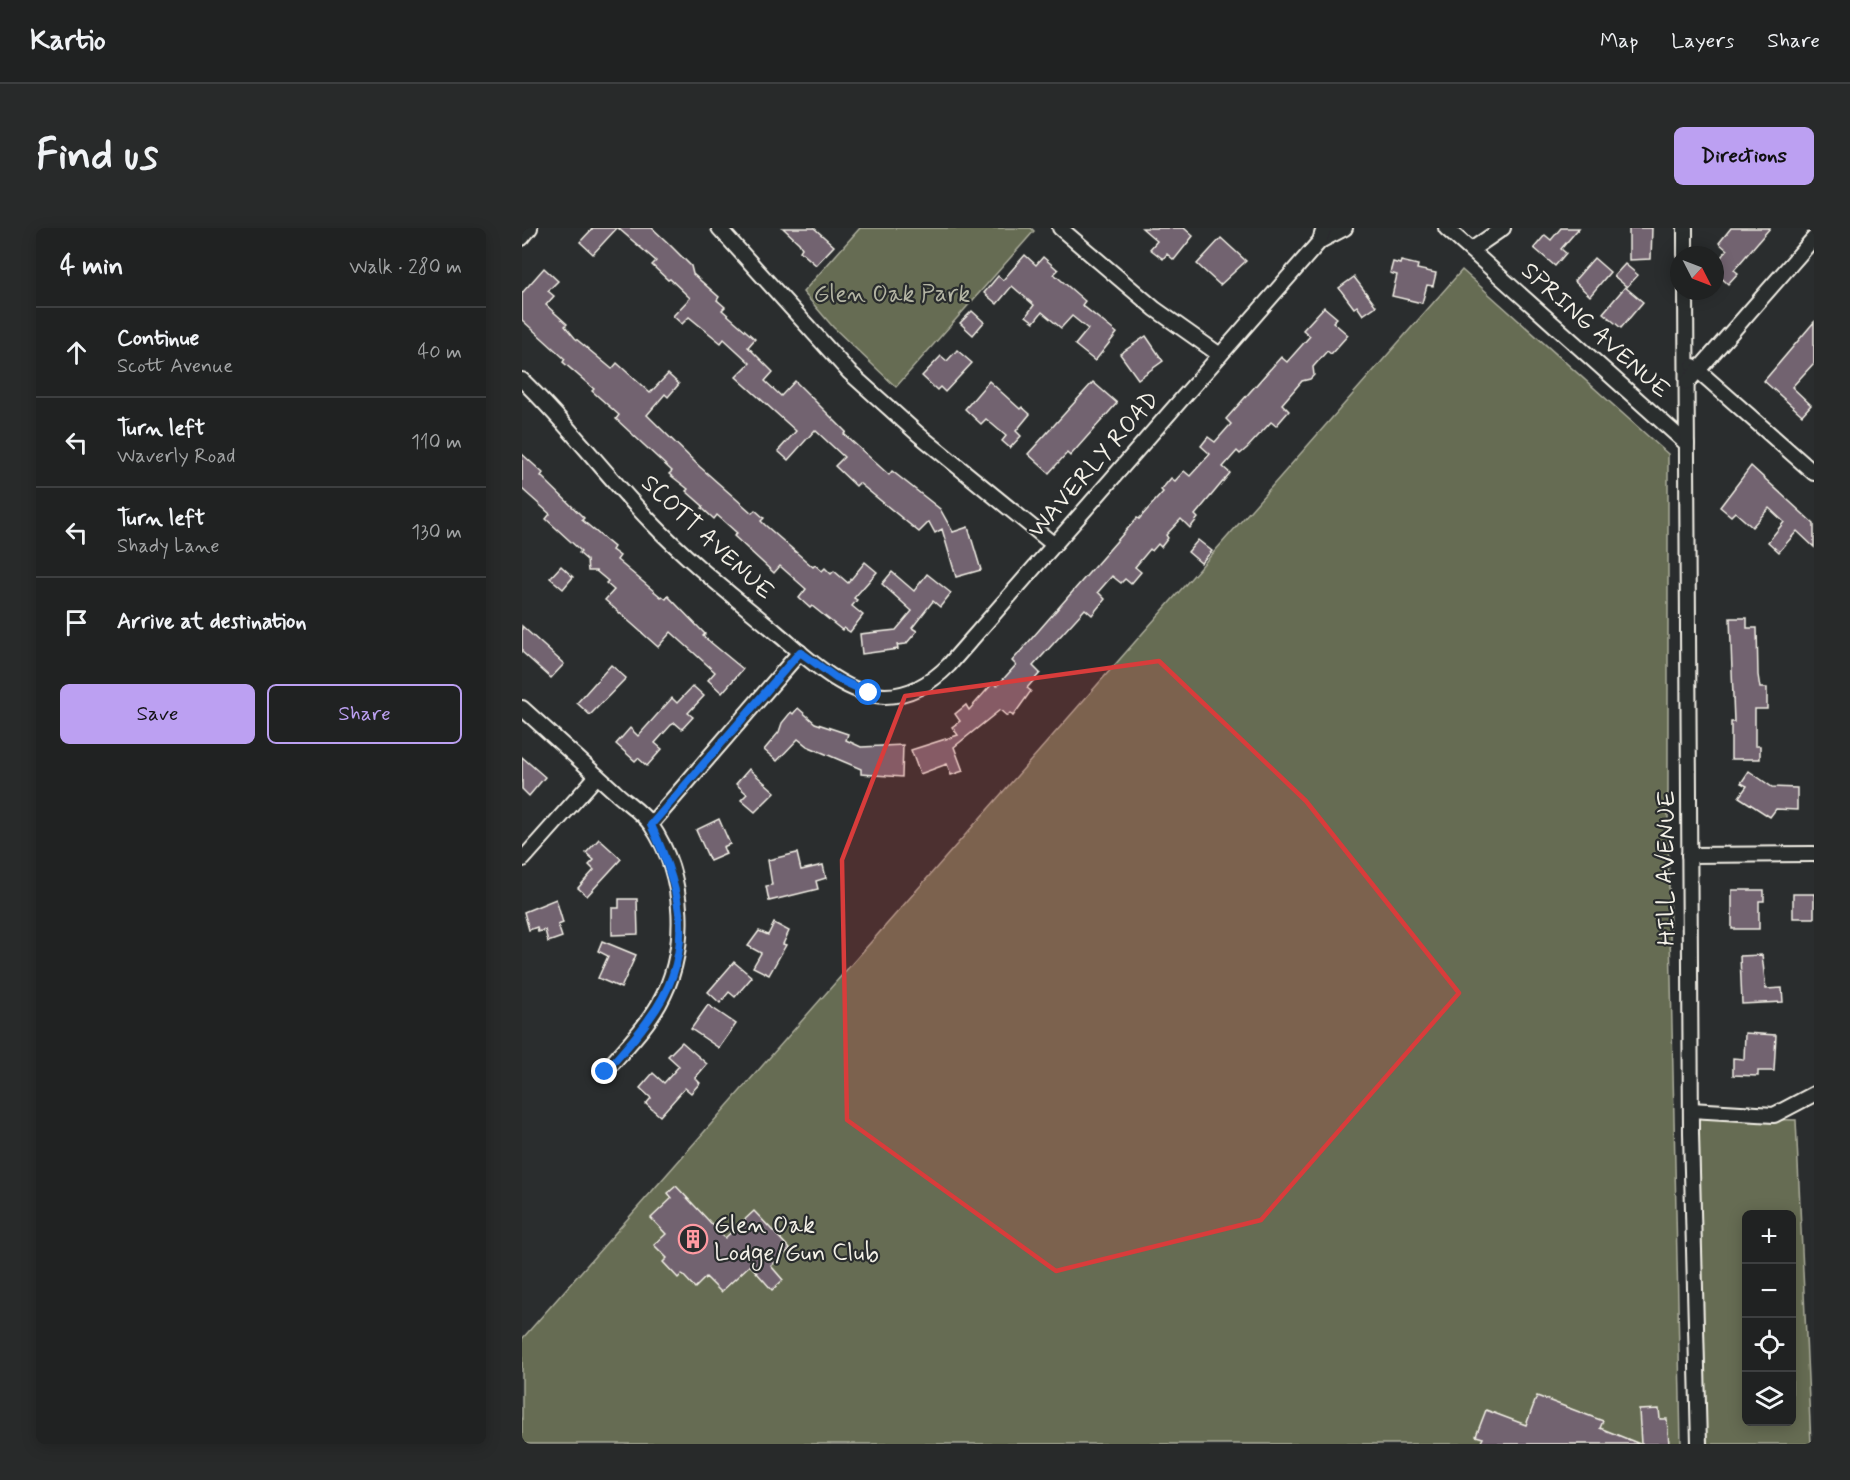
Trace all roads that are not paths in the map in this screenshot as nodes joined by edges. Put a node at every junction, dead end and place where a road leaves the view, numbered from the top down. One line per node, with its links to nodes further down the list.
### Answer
1 (531, 228): 9 (street)
2 (719, 228): 21 (street)
3 (1060, 228): 14 (street)
4 (1345, 228): 8 (street, WAVERLY ROAD)
5 (1446, 228): 12 (street, SPRING AVENUE)
6 (1503, 228): 12 (street)
7 (1685, 228): 11 (street)
8 (1322, 234): 14 (street, WAVERLY ROAD)
9 (522, 238)
10 (1814, 238): 16 (street)
11 (1685, 246)
12 (1470, 250): 19 (street, SPRING AVENUE)
13 (1686, 300): 15 (street, HILL AVENUE)
14 (1220, 355): 21 (street, WAVERLY ROAD)
15 (1687, 361): 16 (street); 18 (street, HILL AVENUE)
16 (1698, 370): 18 (street); 20 (street)
17 (522, 380): 22 (street, SCOTT AVENUE)
18 (1687, 383): 19 (street, HILL AVENUE)
19 (1687, 444): 28 (street, HILL AVENUE)
20 (1814, 473)
21 (1053, 544): 23 (street, WAVERLY ROAD)
22 (800, 652): 23 (street, SCOTT AVENUE); 26 (street)
23 (886, 696)
24 (522, 708): 25 (street)
25 (597, 776): 26 (street); 29 (street)
26 (651, 825): 30 (street)
27 (1814, 854): 28 (street)
28 (1689, 855): 32 (street, HILL AVENUE)
29 (522, 858)
30 (605, 1072)
31 (1814, 1094): 32 (street)
32 (1691, 1110): 33 (street, HILL AVENUE)
33 (1699, 1444)

